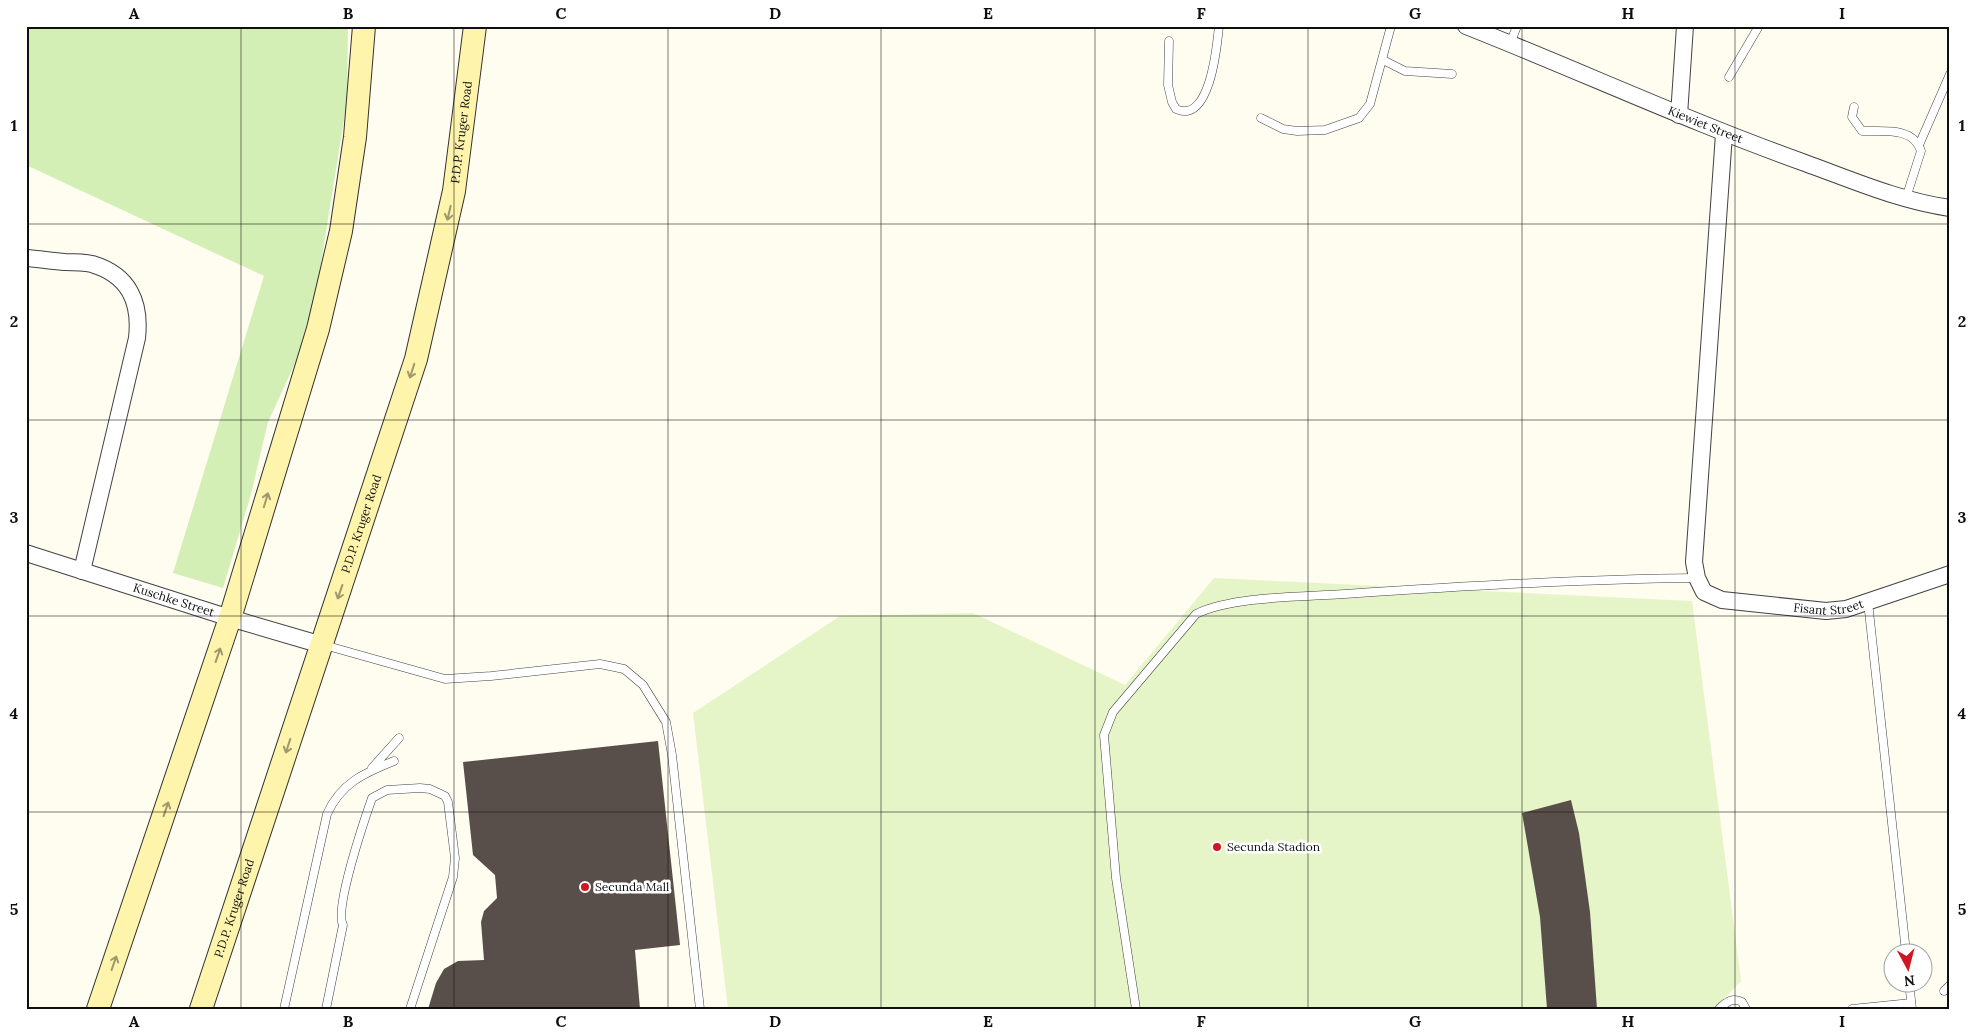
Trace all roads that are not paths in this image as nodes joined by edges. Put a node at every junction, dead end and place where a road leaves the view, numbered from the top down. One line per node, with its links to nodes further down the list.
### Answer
1 (364, 26): 28 (street, one-way to 1)
2 (475, 26): 29 (street, P.D.P. Kruger Road, one-way to 29)
3 (1218, 26): 9 (lane)
4 (1391, 26): 11 (lane)
5 (1466, 26): 10 (street, Kiewiet Street)
6 (1517, 26): 10 (lane)
7 (1685, 26): 16 (street)
8 (1759, 26): 14 (lane)
9 (1169, 41)
10 (1510, 44): 16 (street, Kiewiet Street)
11 (1383, 60): 12 (lane); 17 (lane)
12 (1452, 74)
13 (1950, 74): 19 (lane)
14 (1729, 77)
15 (1854, 107): 19 (lane)
16 (1679, 115): 18 (street, Kiewiet Street)
17 (1261, 118)
18 (1724, 134): 20 (street, Kiewiet Street); 26 (street)
19 (1919, 145): 20 (lane)
20 (1906, 198): 21 (street, Kiewiet Street)
21 (1950, 208)
22 (26, 258): 24 (street)
23 (26, 553): 24 (street, Kuschke Street)
24 (82, 571): 28 (street, Kuschke Street)
25 (1950, 574): 27 (street, Fisant Street)
26 (1700, 585): 27 (street, Fisant Street); 44 (lane)
27 (1868, 602): 33 (lane)
28 (230, 618): 29 (street, Kuschke Street); 38 (street, one-way to 28)
29 (322, 645): 39 (street, P.D.P. Kruger Road, one-way to 39); 43 (lane)
30 (399, 738): 32 (lane)
31 (394, 761): 32 (lane)
32 (369, 771): 40 (lane)
33 (1905, 942)
34 (1950, 985): 35 (lane)
35 (1944, 991)
36 (1910, 992): 37 (lane)
37 (1912, 1006): 47 (lane)
38 (98, 1009)
39 (201, 1009)
40 (284, 1009)
41 (326, 1009): 42 (lane)
42 (410, 1009)
43 (700, 1009)
44 (1136, 1009)
45 (1719, 1009): 46 (lane)
46 (1746, 1009)
47 (1852, 1009)

